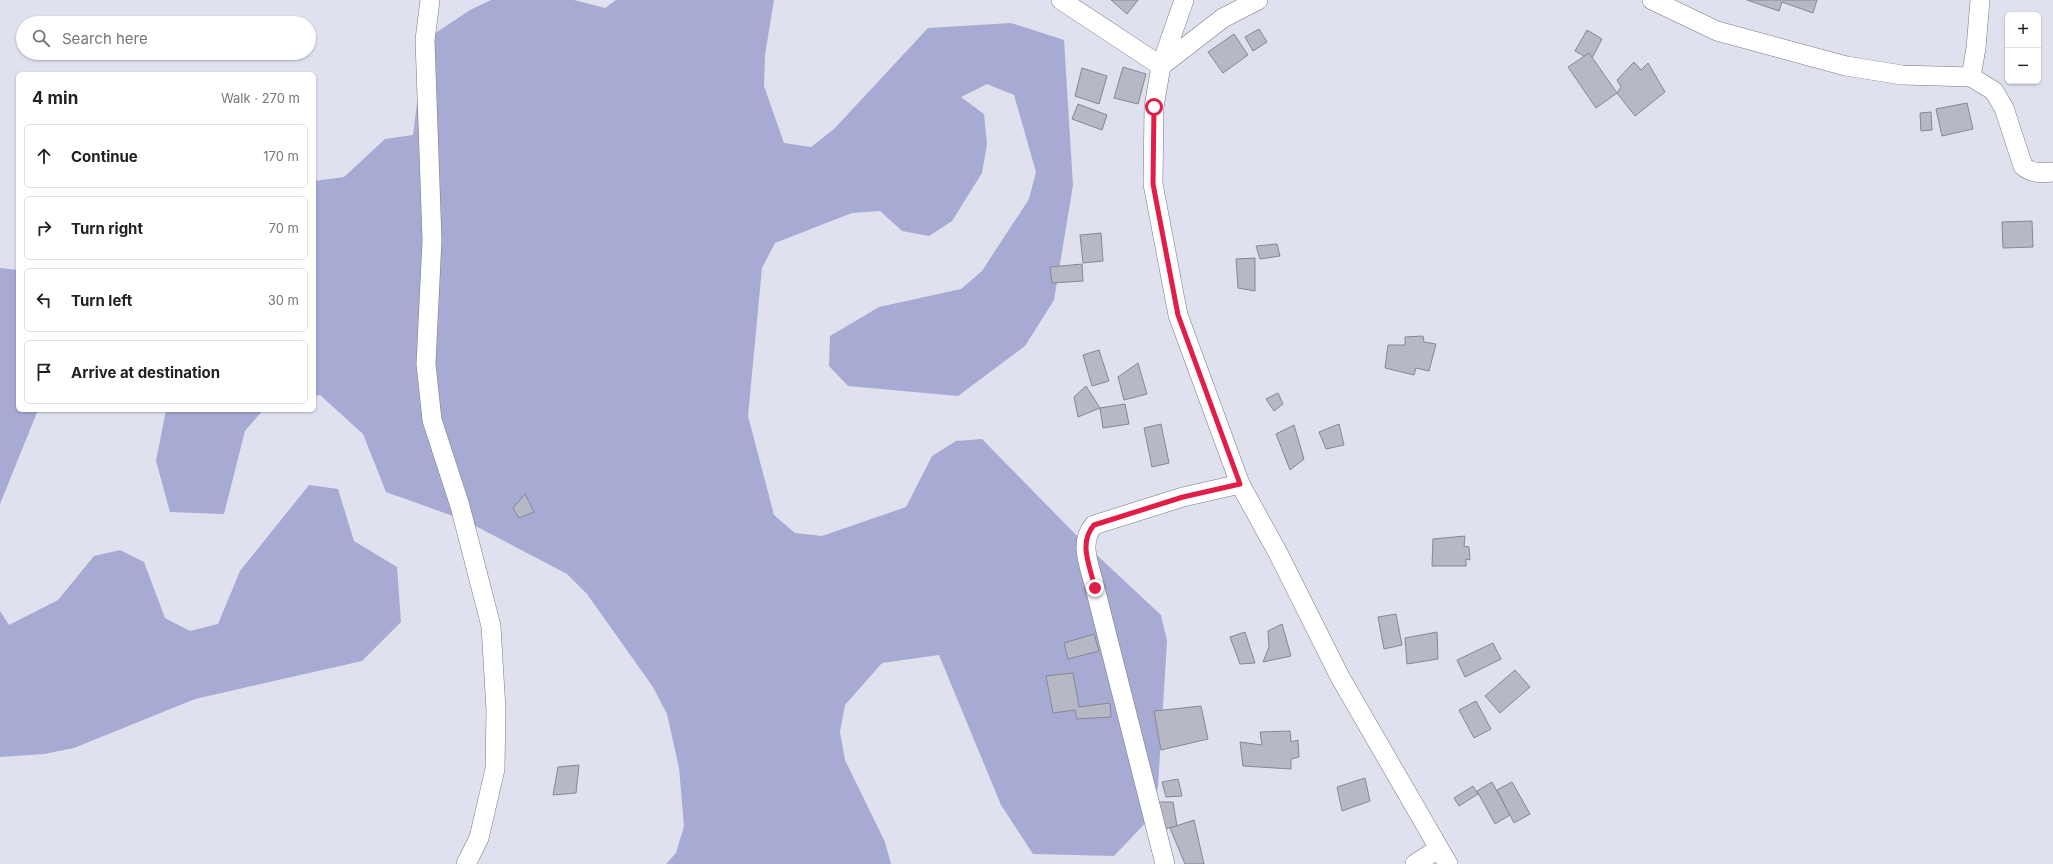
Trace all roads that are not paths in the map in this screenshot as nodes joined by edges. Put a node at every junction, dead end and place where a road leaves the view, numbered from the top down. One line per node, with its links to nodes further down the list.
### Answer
1 (430, 0): 12 (street)
2 (1061, 0): 7 (street)
3 (1184, 0): 7 (street)
4 (1258, 0): 7 (street)
5 (1652, 0): 8 (street)
6 (1980, 0): 8 (street)
7 (1161, 66): 10 (street)
8 (1971, 77): 9 (street)
9 (2053, 172)
10 (1240, 484): 11 (street); 13 (street)
11 (1443, 856): 14 (street)
12 (466, 864)
13 (1164, 864)
14 (1415, 864)

